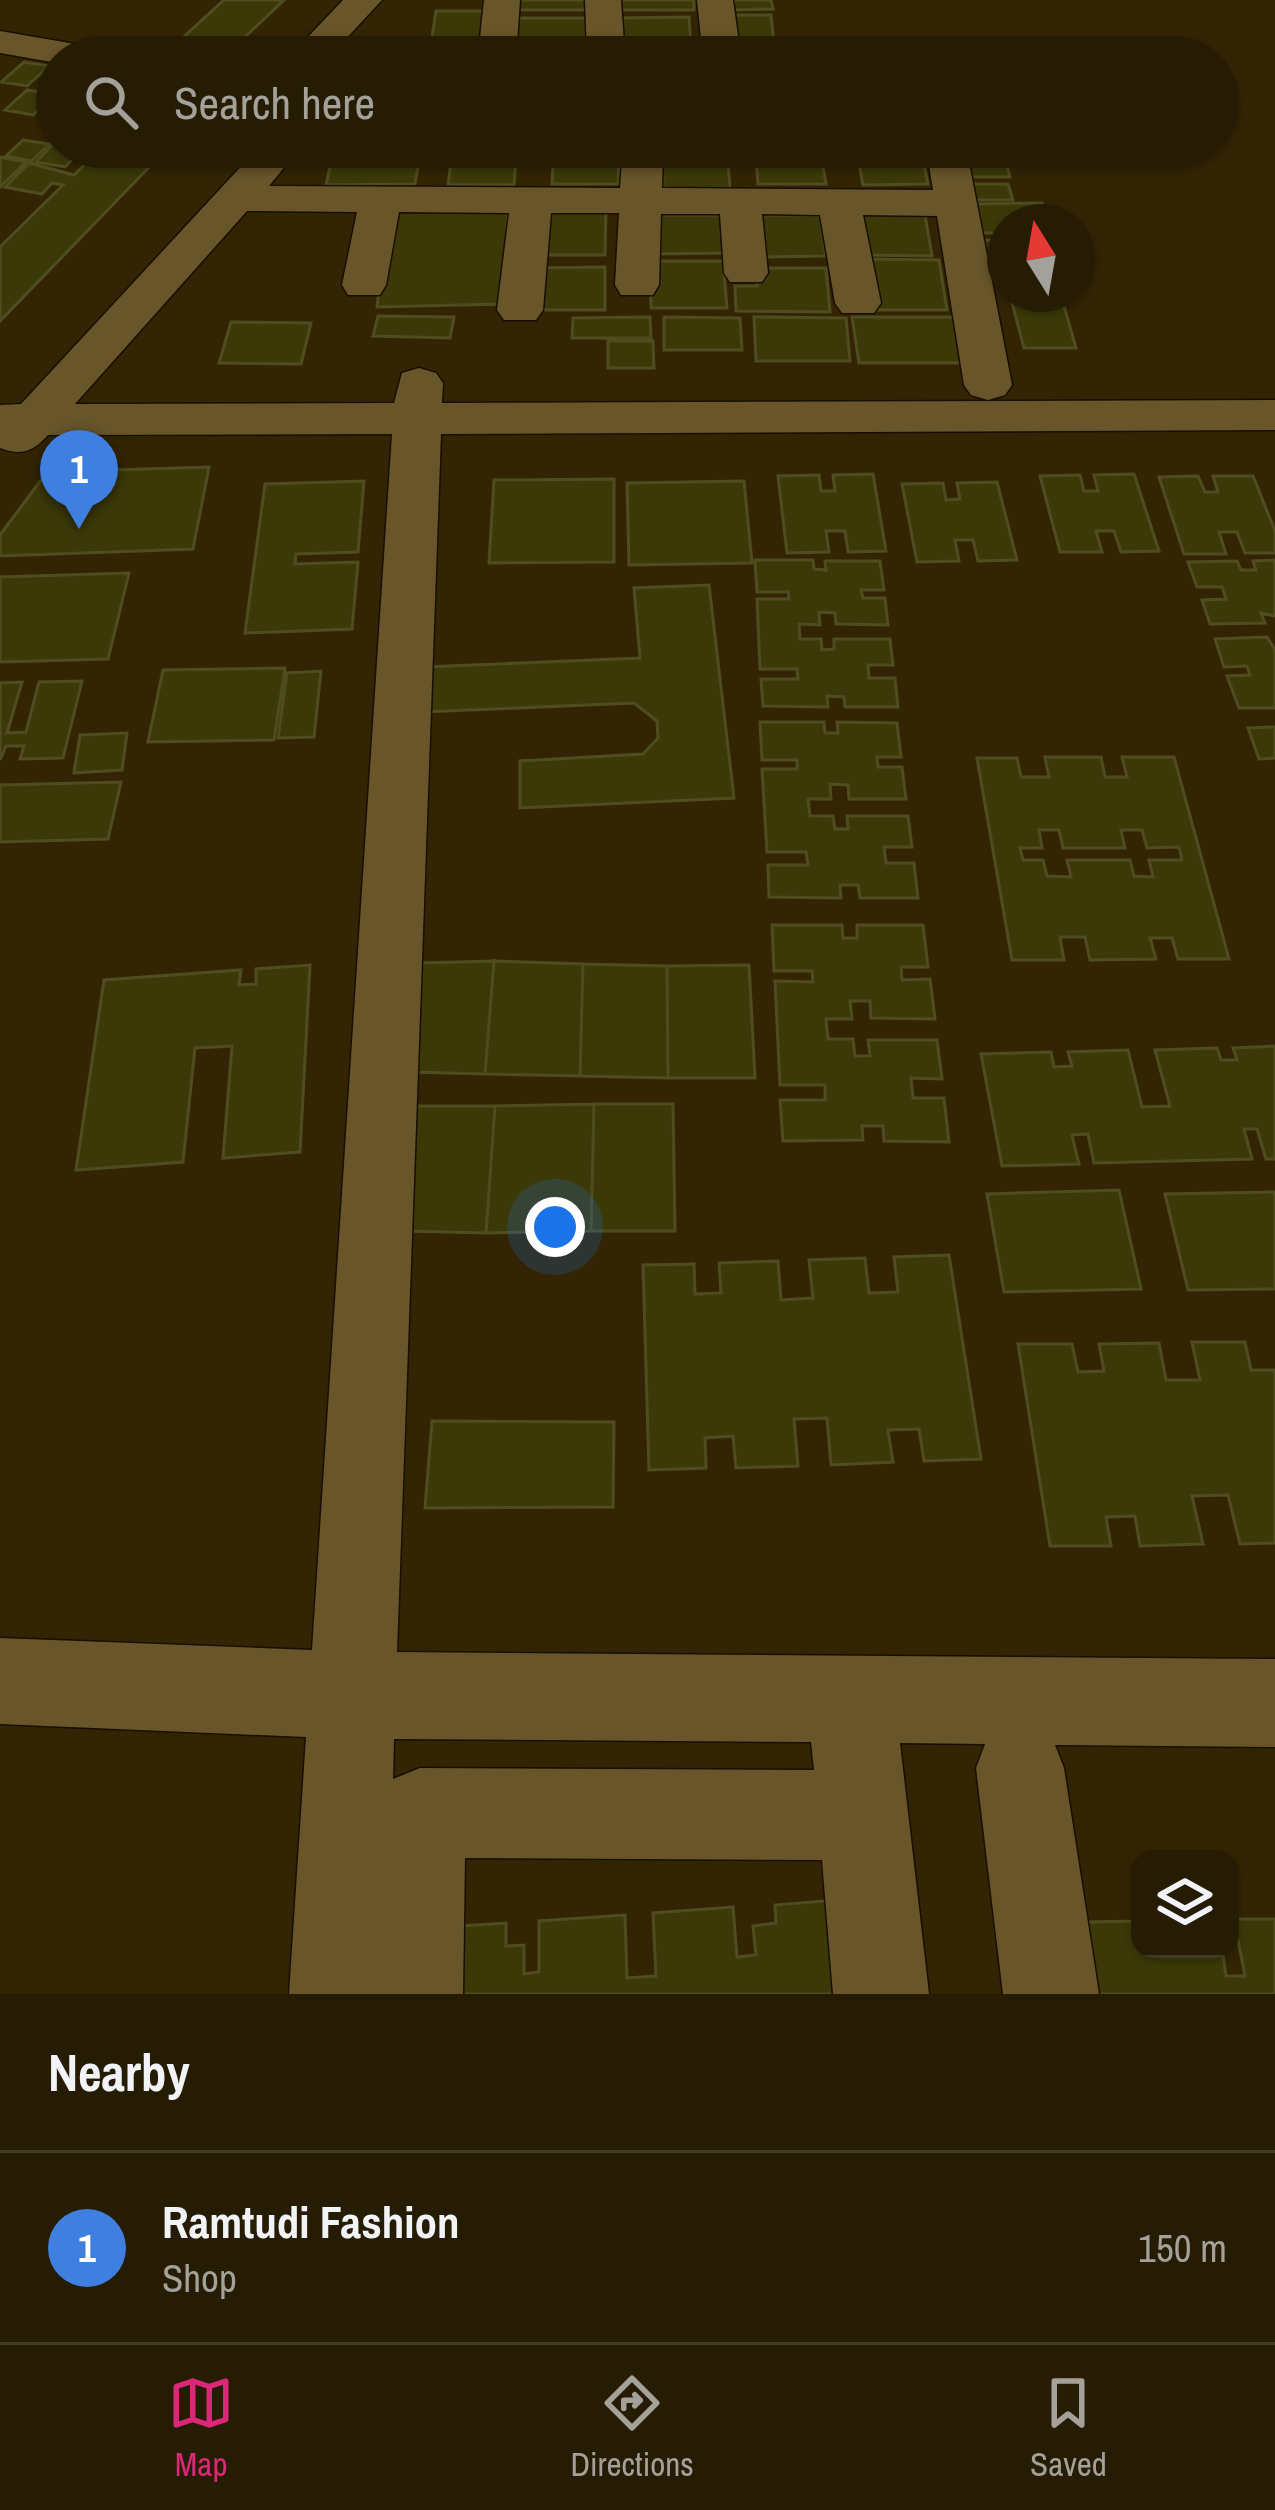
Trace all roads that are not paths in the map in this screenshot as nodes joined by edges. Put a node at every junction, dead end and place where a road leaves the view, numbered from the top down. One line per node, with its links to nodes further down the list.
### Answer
1 (502, 0): 7 (street)
2 (604, 0): 8 (street)
3 (715, 0): 9 (street)
4 (379, 7): 5 (street); 6 (street)
5 (338, 36)
6 (367, 36)
7 (499, 36)
8 (606, 36)
9 (719, 36)
10 (0, 42): 11 (street)
11 (36, 48)
12 (211, 168): 32 (street)
13 (262, 168): 19 (street)
14 (643, 168): 21 (street)
15 (950, 168): 22 (street)
16 (537, 190): 20 (street); 21 (street); 27 (street)
17 (746, 190): 18 (street); 21 (street); 23 (street)
18 (849, 190): 22 (street); 26 (street)
19 (236, 198): 20 (street); 28 (street)
20 (380, 202): 24 (street)
21 (641, 203): 25 (street)
22 (956, 203): 30 (street)
23 (746, 273)
24 (364, 285)
25 (638, 285)
26 (858, 303)
27 (520, 310)
28 (71, 382): 31 (street); 32 (street)
29 (1275, 382): 30 (street)
30 (988, 385): 31 (street)
31 (418, 401): 32 (street); 33 (street); 36 (street)
32 (13, 405): 34 (street)
33 (1275, 416)
34 (0, 457)
35 (0, 1681): 36 (street)
36 (352, 1695): 37 (street); 41 (street)
37 (851, 1699): 38 (street); 40 (street)
38 (1275, 1702)
39 (1021, 1768): 44 (street)
40 (864, 1815): 42 (street); 43 (street)
41 (337, 1994)
42 (416, 1994)
43 (881, 1994)
44 (1051, 1994)

